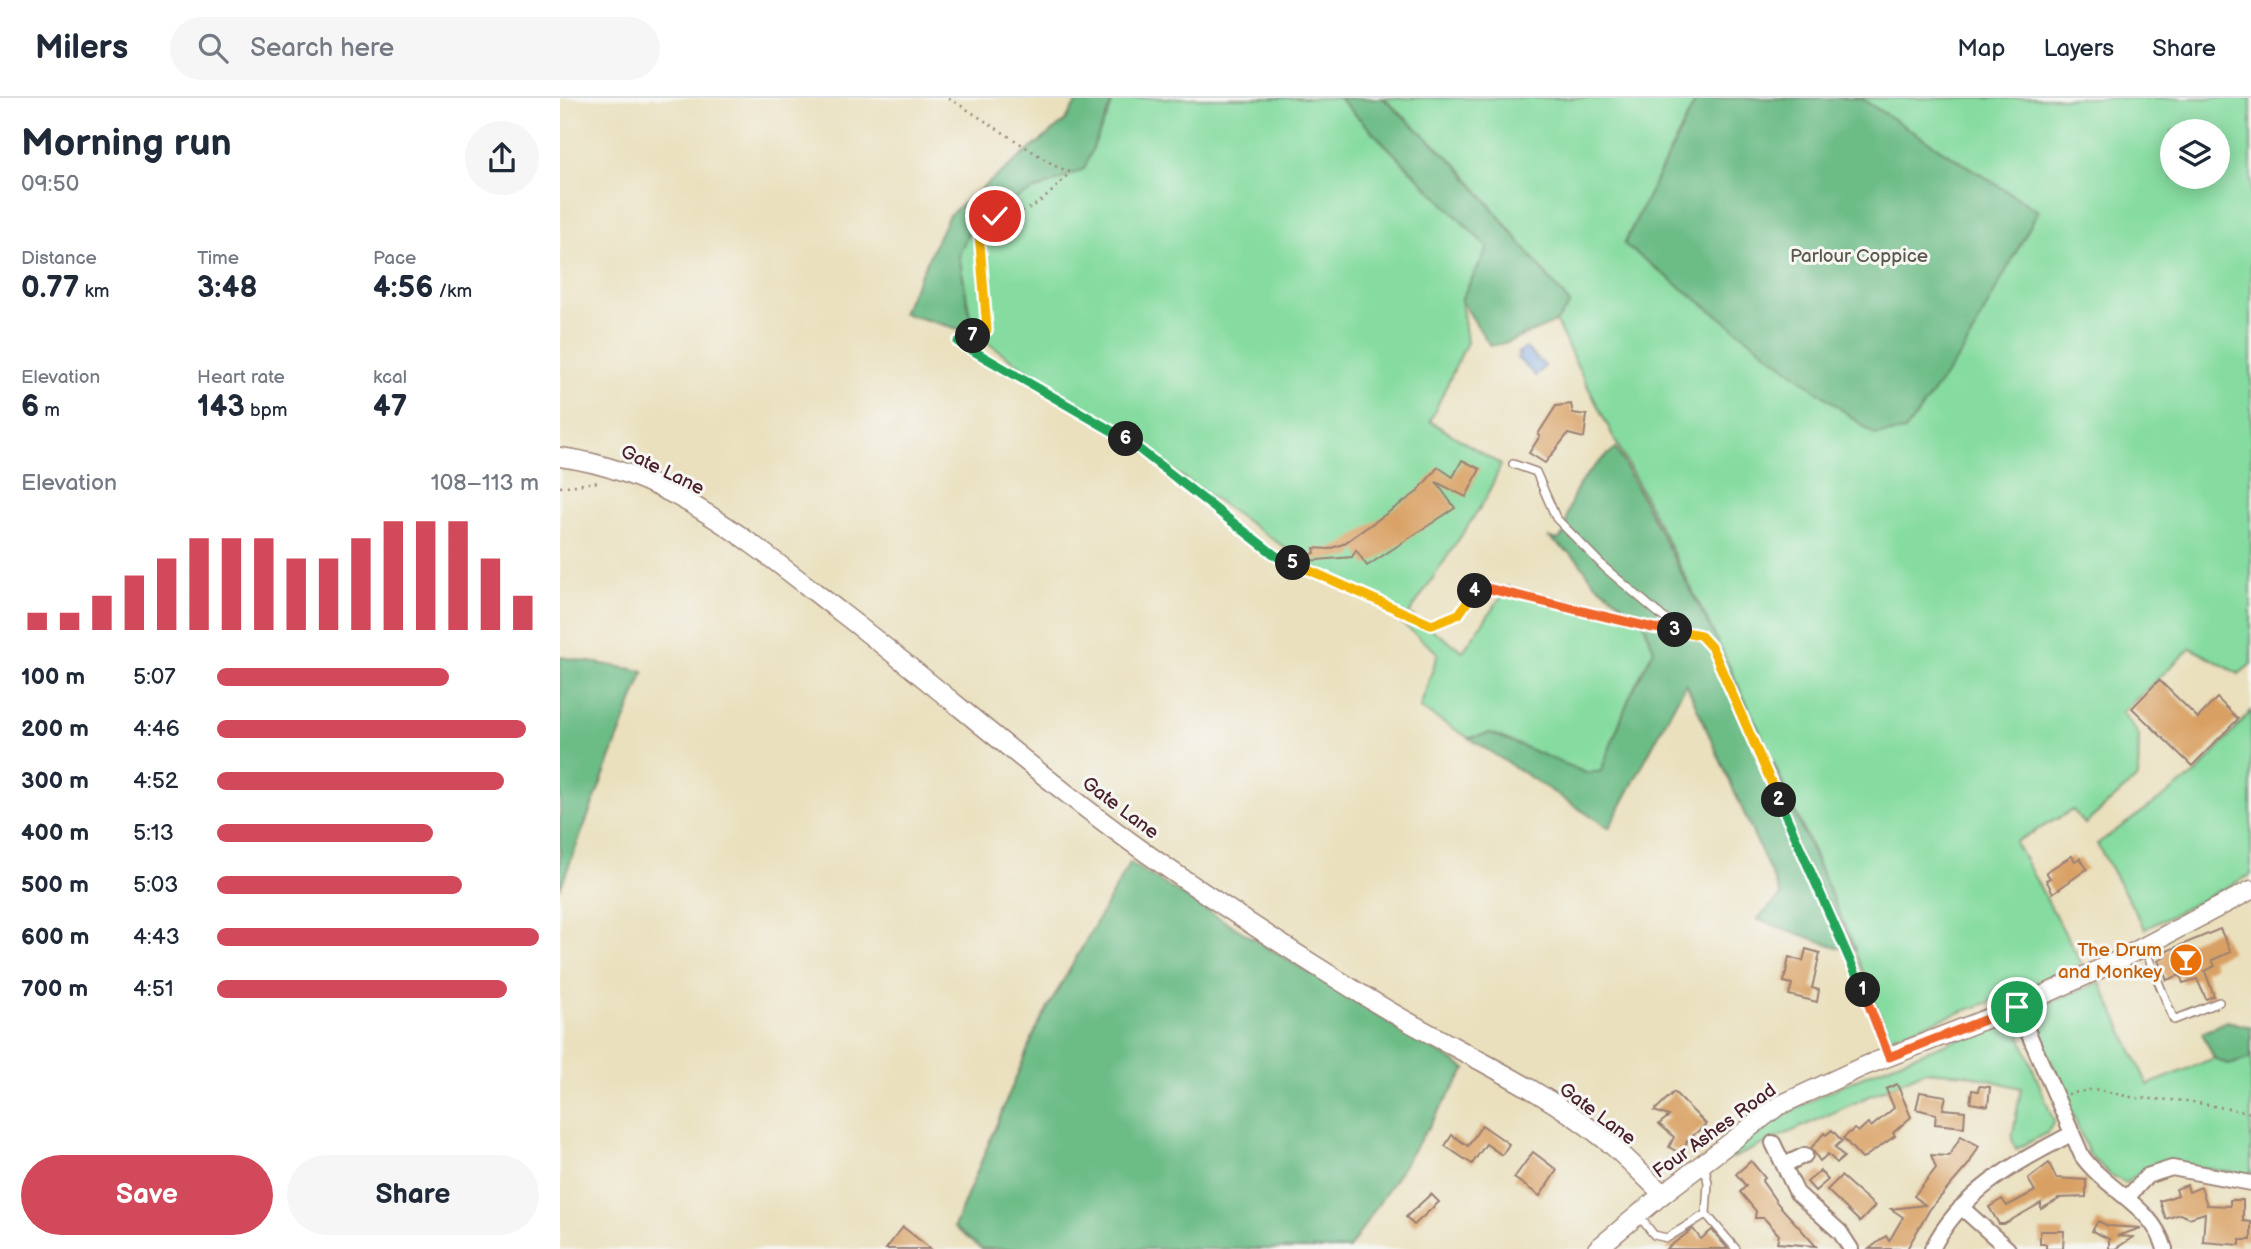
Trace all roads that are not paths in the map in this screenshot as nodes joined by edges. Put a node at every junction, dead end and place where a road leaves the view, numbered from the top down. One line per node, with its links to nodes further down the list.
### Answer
1 (560, 457): 16 (street, Gate Lane)
2 (1513, 464): 4 (lane)
3 (1478, 586): 4 (lane)
4 (1677, 630): 9 (lane)
5 (2251, 890): 6 (street, Four Ashes Road)
6 (2144, 946): 7 (lane); 8 (street, Four Ashes Road)
7 (2219, 1002)
8 (2017, 1007): 9 (street, Four Ashes Road); 10 (street)
9 (1889, 1057): 13 (street, Four Ashes Road)
10 (2071, 1134): 17 (street); 18 (street)
11 (1773, 1143): 14 (street)
12 (1805, 1155): 14 (street)
13 (1704, 1161): 16 (street, Four Ashes Road); 20 (lane)
14 (1784, 1166): 23 (street)
15 (2251, 1183): 17 (street)
16 (1663, 1194): 19 (street, Four Ashes Road)
17 (2127, 1198): 26 (street)
18 (1961, 1207): 24 (street); 25 (street)
19 (1638, 1214): 20 (lane); 21 (street, Four Ashes Road)
20 (1706, 1214): 22 (lane)
21 (1597, 1249)
22 (1736, 1249)
23 (1850, 1249)
24 (1932, 1249)
25 (2008, 1249)
26 (2165, 1249)

